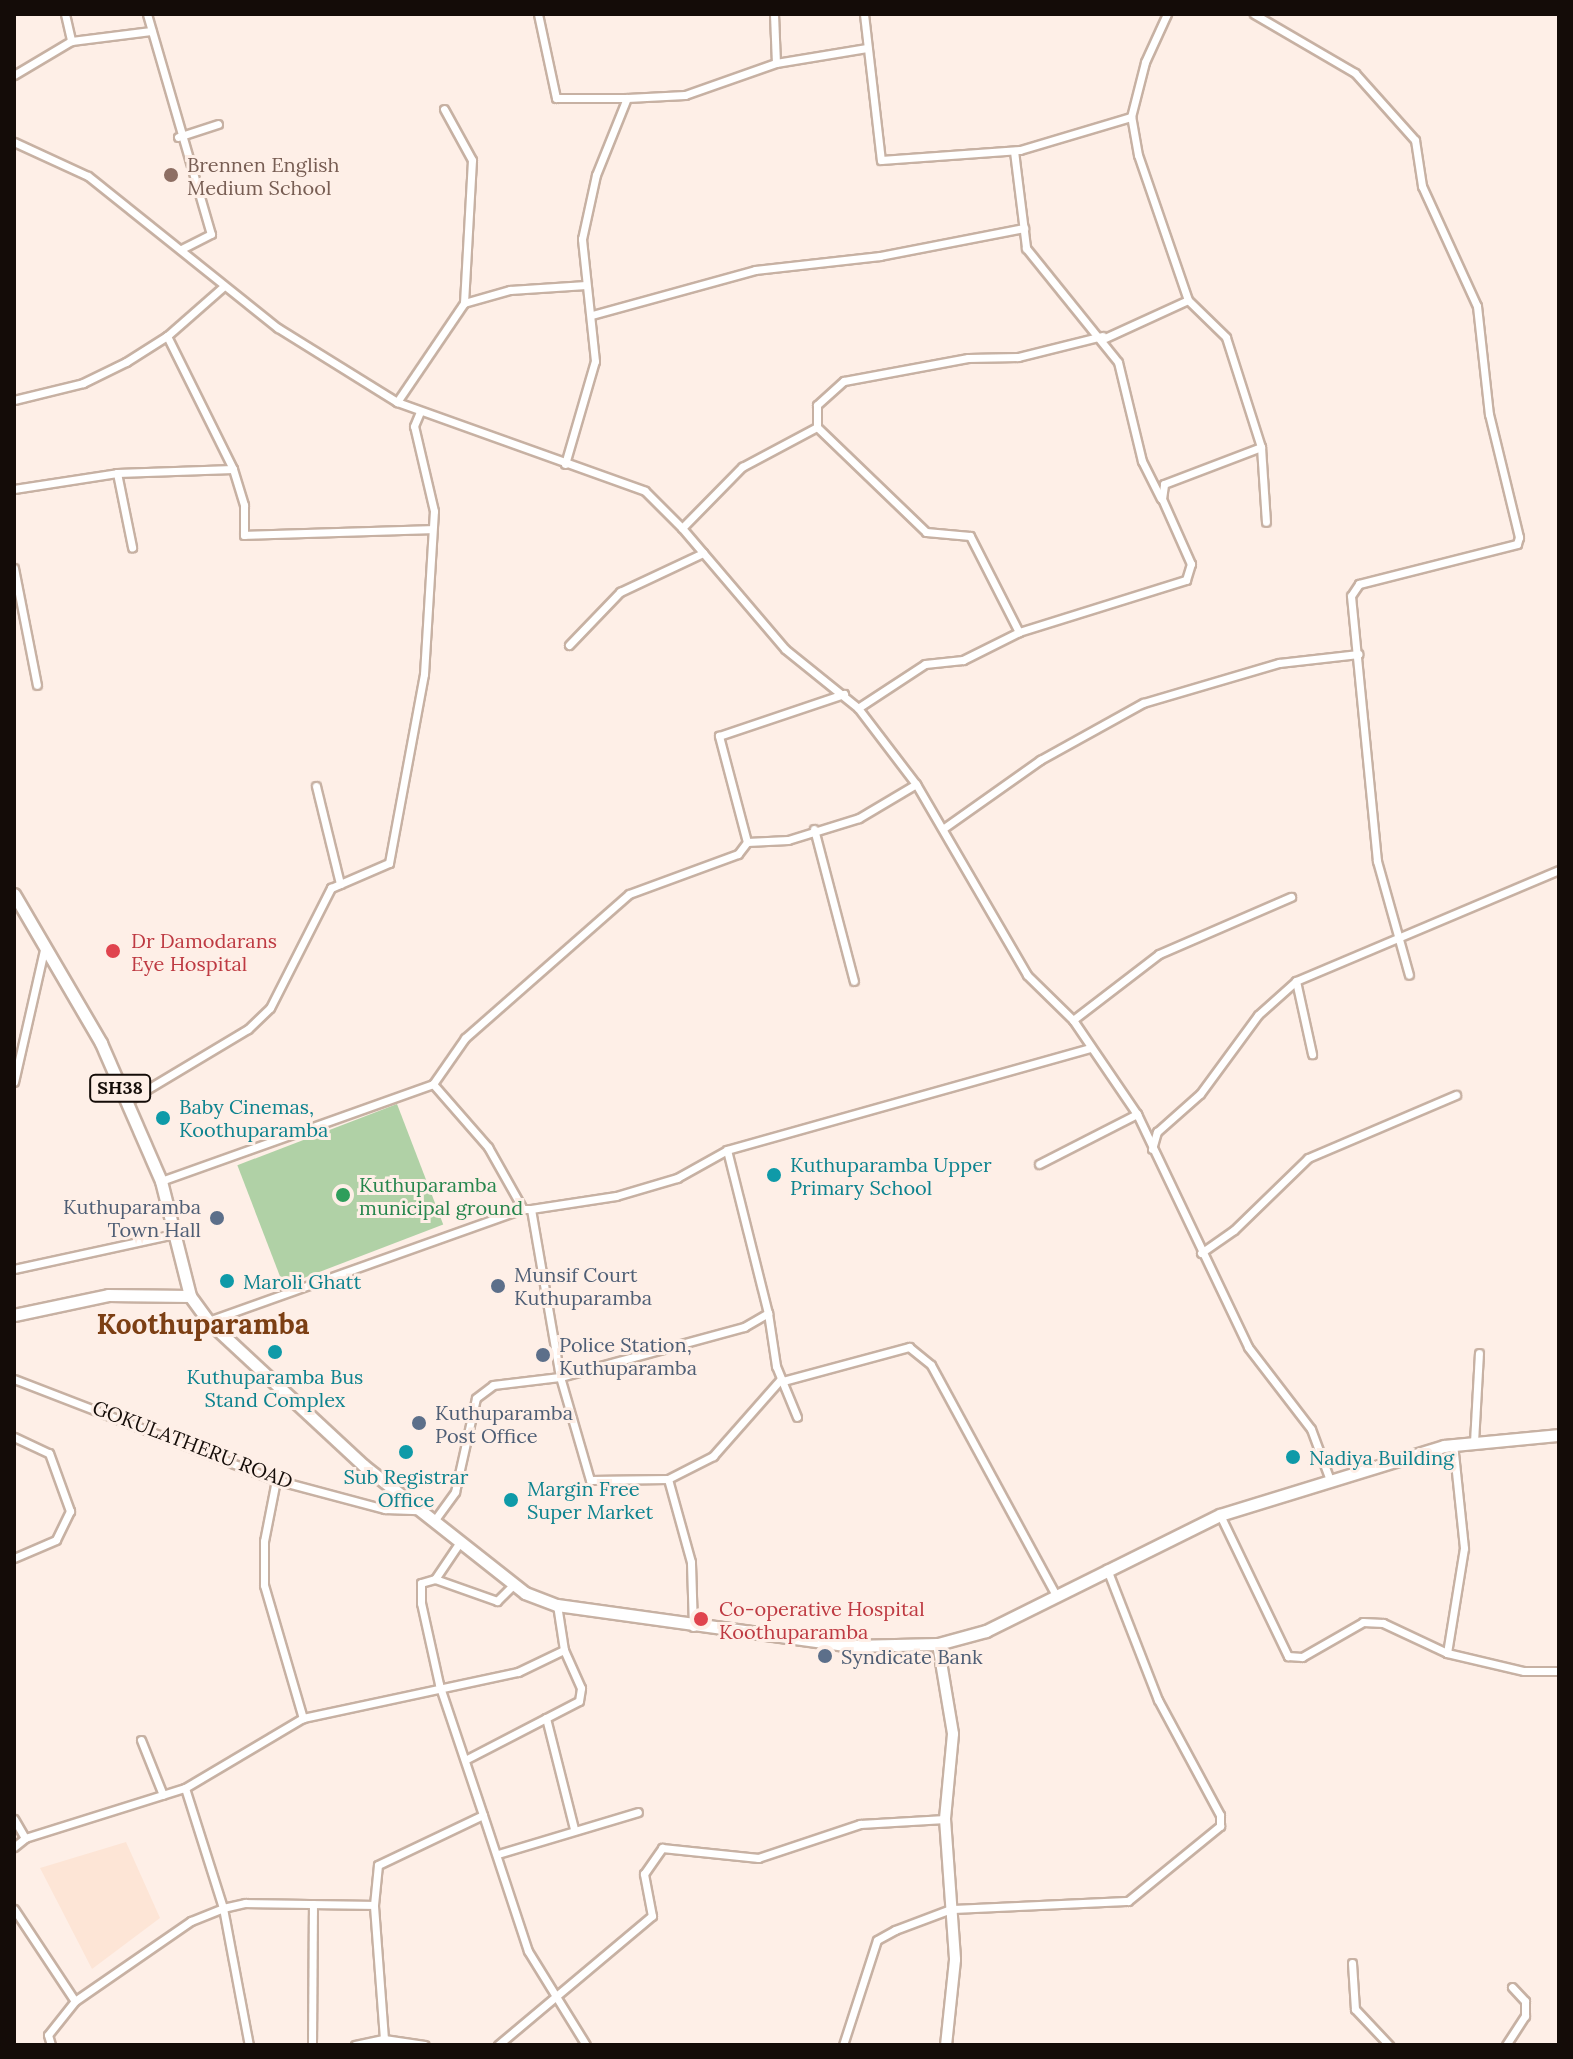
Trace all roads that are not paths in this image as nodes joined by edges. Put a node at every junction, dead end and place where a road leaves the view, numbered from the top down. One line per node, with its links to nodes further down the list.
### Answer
1 (65, 14): 9 (street)
2 (147, 14): 8 (street)
3 (538, 14): 13 (street)
4 (774, 14): 11 (street)
5 (864, 14): 10 (street)
6 (1167, 14): 15 (street)
7 (1254, 14): 47 (street)
8 (151, 31): 9 (street); 17 (street)
9 (71, 41): 12 (street)
10 (867, 48): 11 (street); 19 (street)
11 (776, 63): 13 (street)
12 (14, 75)
13 (627, 98): 22 (street)
14 (444, 109): 25 (street)
15 (1131, 117): 19 (street); 24 (street)
16 (218, 124): 17 (street)
17 (178, 137): 21 (street)
18 (14, 142): 21 (street)
19 (1014, 151): 20 (street)
20 (1024, 228): 26 (street); 28 (street)
21 (181, 249): 23 (street)
22 (586, 285): 25 (street); 26 (street)
23 (224, 286): 27 (street); 30 (street)
24 (1188, 300): 28 (street); 33 (street)
25 (464, 303): 30 (street)
26 (592, 315): 34 (street)
27 (167, 336): 29 (street); 35 (street)
28 (1103, 337): 32 (street); 38 (street)
29 (14, 400)
30 (397, 402): 31 (street)
31 (420, 412): 34 (street); 41 (street)
32 (817, 427): 40 (street); 45 (street)
33 (1261, 447): 38 (street); 39 (street)
34 (565, 464): 40 (street)
35 (233, 469): 36 (street); 41 (street)
36 (117, 473): 37 (street); 42 (street)
37 (14, 489)
38 (1162, 499): 45 (street)
39 (1266, 522)
40 (682, 528): 43 (street)
41 (432, 529): 57 (street)
42 (132, 547)
43 (703, 553): 46 (street); 49 (street)
44 (14, 568): 48 (street)
45 (1019, 632): 50 (street)
46 (569, 645)
47 (1358, 654): 53 (street); 60 (street)
48 (37, 685)
49 (844, 694): 50 (street); 55 (street)
50 (858, 708): 51 (street)
51 (916, 784): 53 (street); 54 (street)
52 (316, 786): 57 (street)
53 (944, 828): 65 (street)
54 (814, 829): 55 (street); 63 (street)
55 (747, 842): 69 (street)
56 (1559, 870): 60 (street)
57 (340, 884): 71 (street)
58 (14, 894): 61 (main road, SH38)
59 (1291, 897): 65 (street)
60 (1395, 942): 62 (street); 64 (street)
61 (44, 950): 68 (street); 71 (main road, SH38)
62 (1409, 975)
63 (854, 981)
64 (1296, 981): 67 (street); 74 (street)
65 (1073, 1020): 66 (street)
66 (1090, 1048): 72 (street); 73 (street)
67 (1312, 1054)
68 (14, 1082)
69 (433, 1084): 76 (street); 77 (street)
70 (1456, 1095): 79 (street)
71 (126, 1102): 76 (main road, SH38)
72 (1137, 1114): 74 (street); 75 (street)
73 (727, 1150): 77 (street); 82 (street)
74 (1151, 1151): 79 (street)
75 (1039, 1164)
76 (161, 1181): 78 (main road, SH38)
77 (527, 1209): 84 (street); 86 (street)
78 (175, 1234): 80 (street); 81 (main road, SH38)
79 (1201, 1253): 96 (street)
80 (14, 1269)
81 (190, 1296): 83 (main road); 84 (main road)
82 (768, 1313): 86 (street); 88 (street)
83 (14, 1315)
84 (208, 1321): 97 (main road)
85 (1479, 1353): 92 (street)
86 (560, 1377): 94 (street); 99 (street)
87 (14, 1379): 95 (street, GOKULATHERU ROAD)
88 (782, 1380): 89 (street); 94 (street); 105 (street)
89 (797, 1417)
90 (1559, 1435): 92 (main road)
91 (14, 1437): 101 (street)
92 (1474, 1442): 93 (main road)
93 (1453, 1444): 96 (main road); 110 (street)
94 (668, 1479): 107 (street)
95 (276, 1480): 97 (street, GOKULATHERU ROAD); 113 (street)
96 (1330, 1480): 98 (main road)
97 (421, 1510): 99 (main road)
98 (1220, 1515): 102 (main road); 110 (street)
99 (434, 1521): 100 (main road)
100 (460, 1542): 103 (street); 104 (main road)
101 (14, 1558)
102 (1107, 1568): 105 (main road); 131 (street)
103 (435, 1579): 104 (street); 112 (street)
104 (512, 1586): 106 (main road)
105 (1056, 1595): 108 (main road)
106 (557, 1605): 107 (main road); 109 (street)
107 (693, 1627): 108 (main road)
108 (938, 1644): 122 (main road)
109 (564, 1650): 112 (street); 114 (street)
110 (1447, 1653): 111 (street)
111 (1559, 1671)
112 (439, 1684): 113 (street); 116 (street)
113 (303, 1718): 117 (street)
114 (546, 1718): 116 (street); 123 (street)
115 (141, 1740): 118 (street)
116 (465, 1760): 120 (street)
117 (185, 1788): 118 (street); 129 (street)
118 (163, 1795): 124 (street)
119 (638, 1812): 123 (street)
120 (483, 1815): 126 (street); 128 (street)
121 (14, 1819): 124 (street)
122 (945, 1819): 131 (main road); 135 (street)
123 (574, 1829): 126 (street)
124 (25, 1838): 125 (street)
125 (14, 1847)
126 (498, 1854): 135 (street)
127 (313, 1904): 128 (street); 129 (street); 139 (street)
128 (374, 1905): 136 (street)
129 (223, 1908): 134 (street); 138 (street)
130 (14, 1909): 134 (street)
131 (951, 1909): 144 (street); 145 (main road)
132 (1352, 1963): 146 (street)
133 (1512, 1987): 147 (street)
134 (75, 2001): 137 (street)
135 (556, 2001): 142 (street); 143 (street)
136 (384, 2039): 140 (street); 141 (street)
137 (51, 2045)
138 (249, 2045)
139 (312, 2045)
140 (355, 2045)
141 (425, 2045)
142 (498, 2045)
143 (586, 2045)
144 (843, 2045)
145 (946, 2045)
146 (1389, 2045)
147 (1506, 2045)

